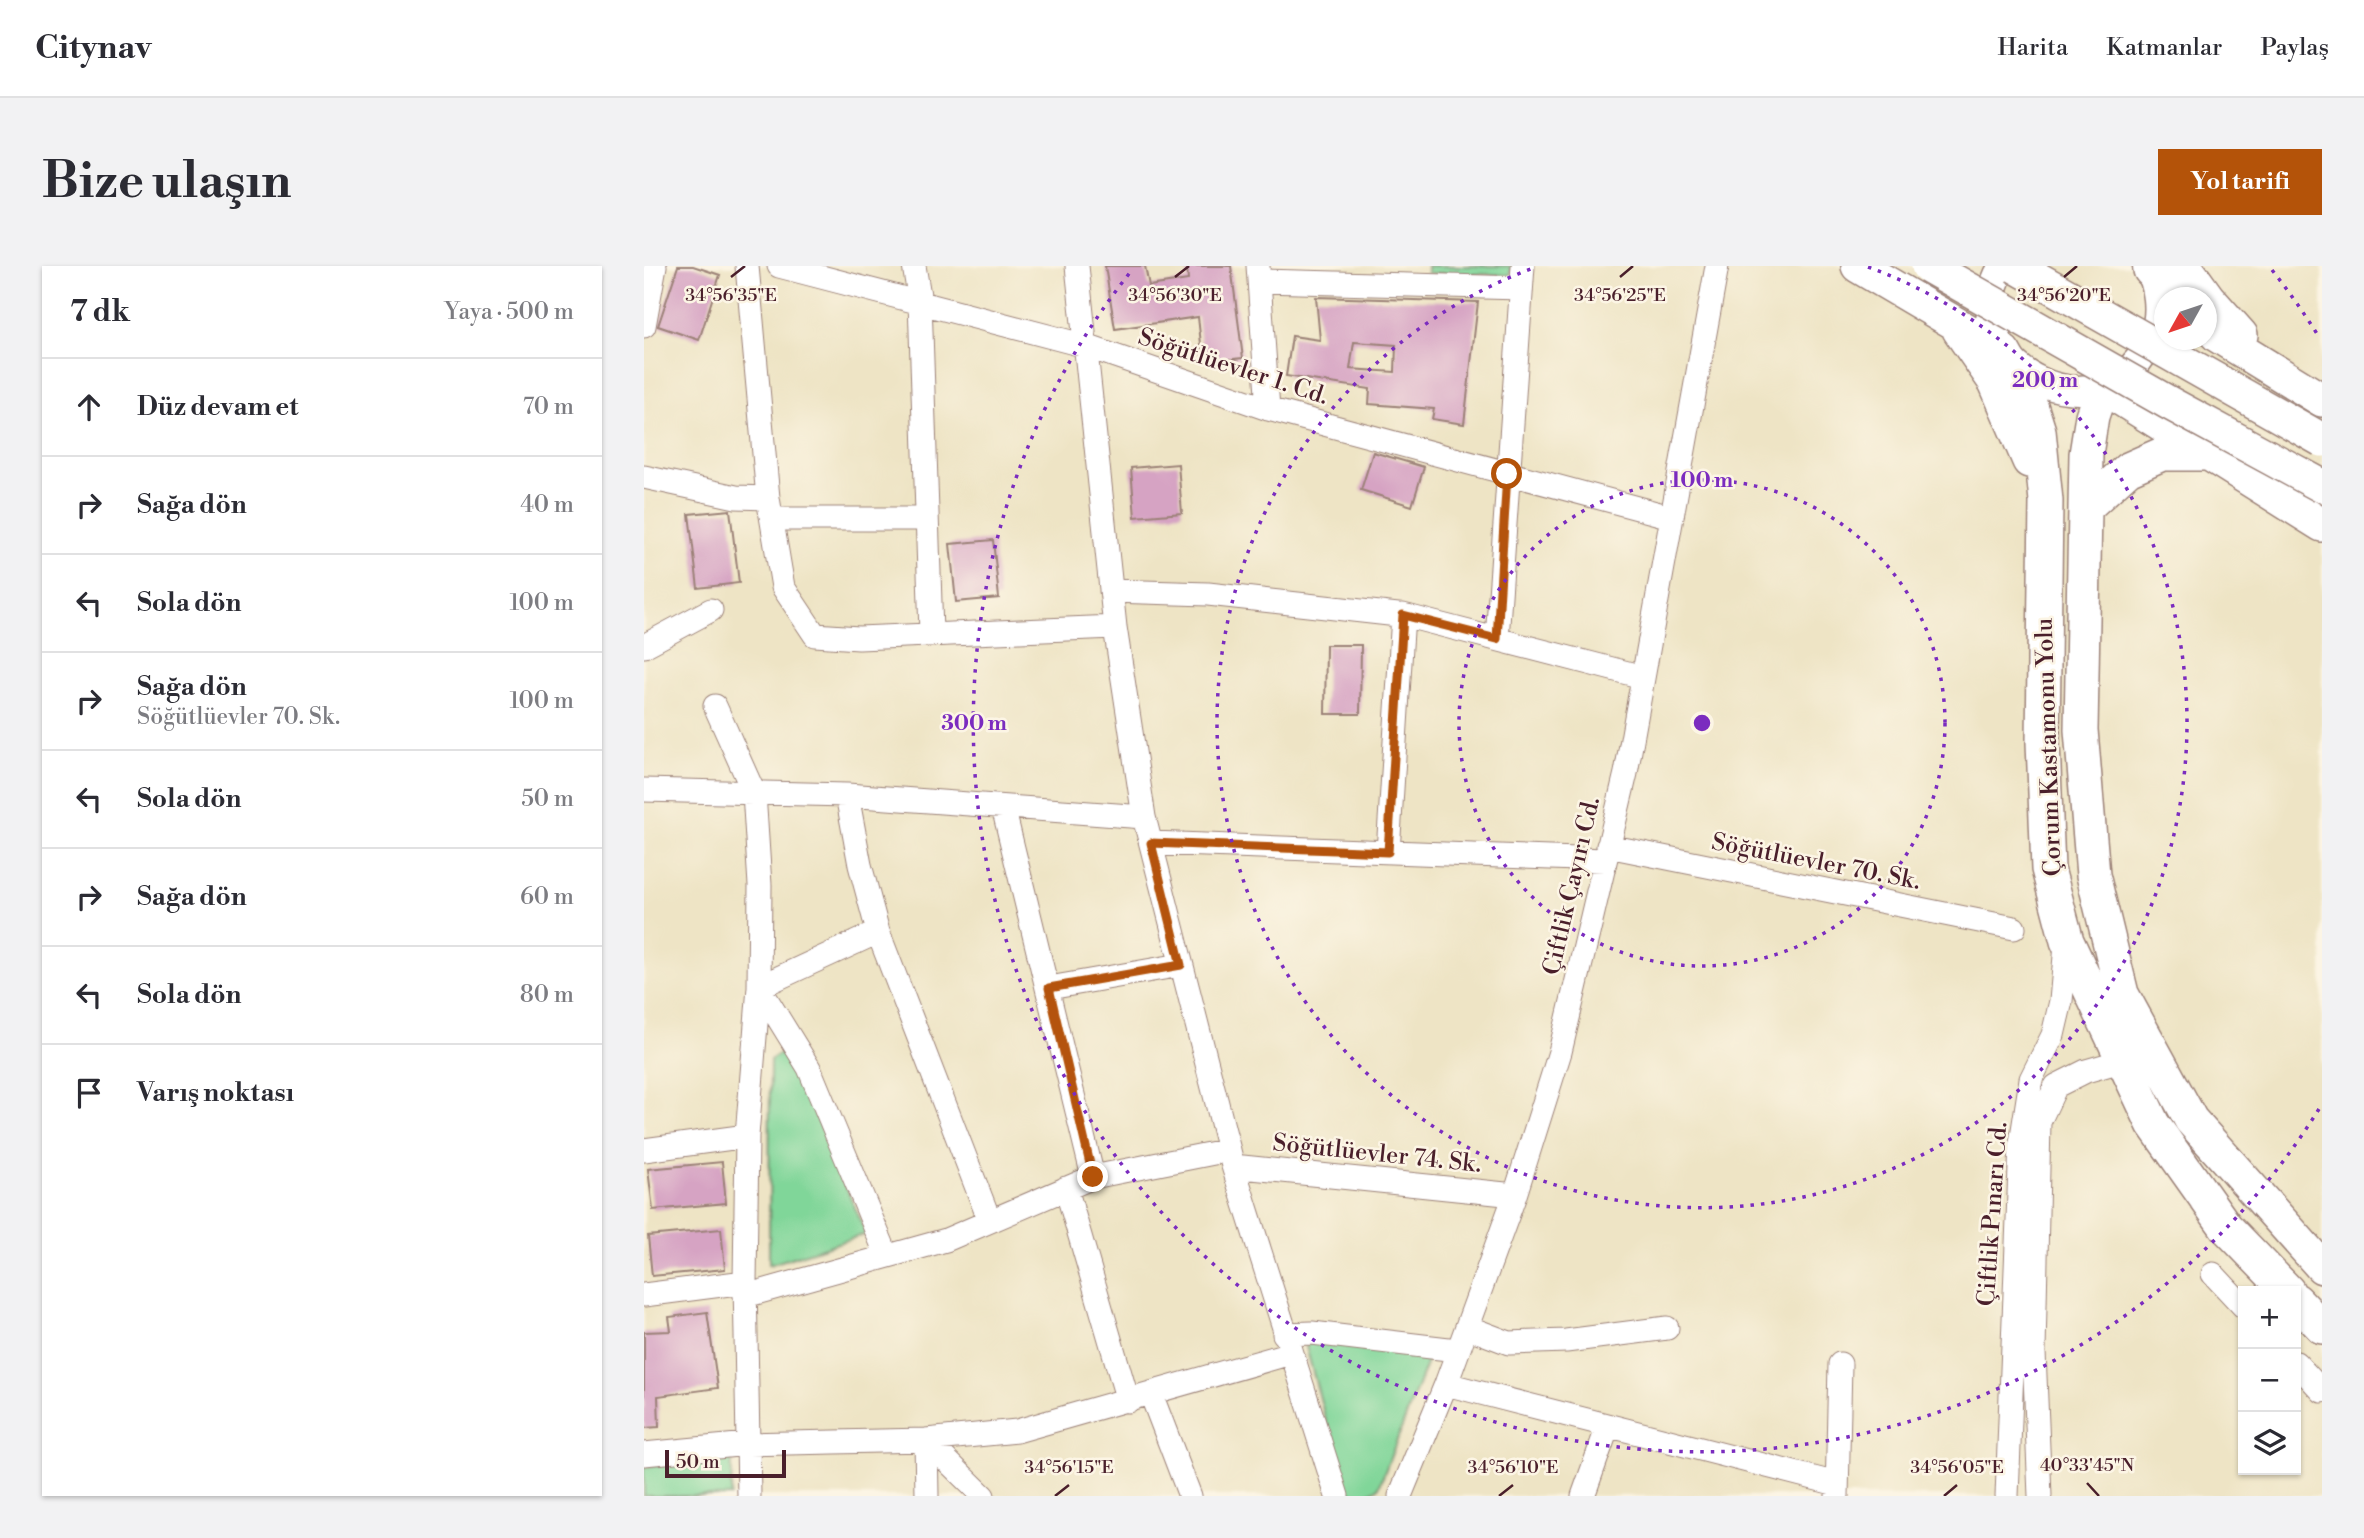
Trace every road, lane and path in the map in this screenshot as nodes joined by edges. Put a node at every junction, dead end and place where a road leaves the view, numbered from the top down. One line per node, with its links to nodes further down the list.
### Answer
1 (655, 266): 19 (street)
2 (747, 266): 33 (street)
3 (779, 266): 17 (street, Söğütlüevler 1. Cd.)
4 (914, 266): 17 (street)
5 (1077, 266): 21 (street)
6 (1717, 266): 35 (street, Çiftlik Çayırı Cd.)
7 (1858, 266): 18 (highway)
8 (1928, 266): 31 (highway, bridge)
9 (2003, 266): 22 (main road)
10 (2015, 266): 27 (highway, bridge)
11 (2185, 266): 23 (highway)
12 (2148, 267): 16 (highway); 24 (main road)
13 (1258, 273): 14 (street); 26 (street)
14 (1416, 276): 15 (street)
15 (1522, 277): 29 (street)
16 (2167, 287)
17 (920, 301): 21 (street, Söğütlüevler 1. Cd.); 36 (street)
18 (1954, 322): 22 (highway); 32 (highway)
19 (644, 326)
20 (2217, 335): 23 (highway)
21 (1086, 346): 26 (street, Söğütlüevler 1. Cd.); 38 (street)
22 (2004, 352): 24 (main road); 32 (highway, Çorum Kastamonu Yolu)
23 (2274, 370): 25 (highway)
24 (2102, 387): 28 (highway); 34 (highway, Çorum Kastamonu Yolu)
25 (2322, 400)
26 (1268, 409): 29 (street, Söğütlüevler 1. Cd.)
27 (2322, 440)
28 (2209, 454): 34 (highway); 37 (highway)
29 (1507, 474): 35 (street, Söğütlüevler 1. Cd.); 43 (street)
30 (644, 477): 33 (street)
31 (2322, 486)
32 (2046, 501): 57 (highway, Çorum Kastamonu Yolu)
33 (770, 508): 36 (street); 42 (street)
34 (2085, 508): 67 (highway, Çorum Kastamonu Yolu)
35 (1671, 517): 45 (street, Çiftlik Çayırı Cd.)
36 (926, 519): 42 (street)
37 (2322, 525)
38 (1111, 591): 40 (street); 41 (street)
39 (711, 610): 44 (street)
40 (1403, 615): 43 (street); 53 (street)
41 (1115, 627): 42 (street); 51 (street)
42 (931, 634)
43 (1497, 639): 45 (street)
44 (644, 646)
45 (1643, 677): 54 (street, Çiftlik Çayırı Cd.)
46 (715, 706): 48 (street)
47 (644, 790): 48 (street)
48 (754, 793): 49 (street); 59 (street)
49 (847, 795): 50 (street); 56 (street)
50 (1003, 807): 51 (street); 60 (street)
51 (1144, 817): 52 (street)
52 (1151, 843): 53 (street, Söğütlüevler 70. Sk.); 58 (street)
53 (1388, 852): 54 (street, Söğütlüevler 70. Sk.)
54 (1607, 853): 55 (street, Söğütlüevler 70. Sk.); 68 (street, Çiftlik Çayırı Cd.)
55 (2014, 928)
56 (878, 932): 59 (street); 69 (street)
57 (2067, 942): 61 (highway, Çorum Kastamonu Yolu); 102 (street, Çiftlik Pınarı Cd.)
58 (1181, 965): 60 (street); 64 (street)
59 (759, 987): 62 (street); 71 (street)
60 (1049, 988): 65 (street)
61 (2121, 1061): 74 (highway, Çorum Kastamonu Yolu); 103 (street, Çiftlik Pınarı Cd.)
62 (747, 1136): 63 (street); 75 (street)
63 (644, 1150)
64 (1231, 1158): 65 (street, Söğütlüevler 74. Sk.); 68 (street, Söğütlüevler 74. Sk.); 82 (street)
65 (1093, 1177): 66 (street, Söğütlüevler 74. Sk.)
66 (1066, 1188): 69 (street, Söğütlüevler 74. Sk.); 89 (street)
67 (2250, 1188): 70 (highway); 72 (highway, Çorum Kastamonu Yolu)
68 (1515, 1195): 79 (street, Çiftlik Çayırı Cd.)
69 (989, 1219): 71 (street, Söğütlüevler 74. Sk.)
70 (2322, 1245)
71 (887, 1256): 75 (street, Söğütlüevler 74. Sk.)
72 (2322, 1267)
73 (2213, 1274): 77 (street)
74 (2283, 1286)
75 (745, 1289): 76 (street, Söğütlüevler 74. Sk.); 92 (street)
76 (644, 1295)
77 (2238, 1301)
78 (2301, 1305): 80 (highway)
79 (1467, 1327): 81 (street); 83 (street, Çiftlik Çayırı Cd.)
80 (2322, 1327)
81 (1667, 1328)
82 (1288, 1343): 83 (street); 88 (street); 99 (street)
83 (1457, 1350): 86 (street, Çiftlik Çayırı Cd.)
84 (1840, 1364): 94 (street)
85 (2301, 1368): 87 (street)
86 (1446, 1384): 90 (street); 100 (street, Çiftlik Çayırı Cd.)
87 (2322, 1391)
88 (1151, 1394): 89 (street); 98 (street)
89 (1128, 1401): 91 (street)
90 (1608, 1426): 94 (street); 101 (street)
91 (926, 1440): 92 (street); 96 (street); 97 (street)
92 (748, 1444): 93 (street); 95 (street)
93 (644, 1454)
94 (1837, 1490)
95 (749, 1496)
96 (926, 1496)
97 (984, 1496)
98 (1190, 1496)
99 (1337, 1496)
100 (1400, 1496)
101 (1583, 1496)
102 (2007, 1496)
103 (2040, 1496)

